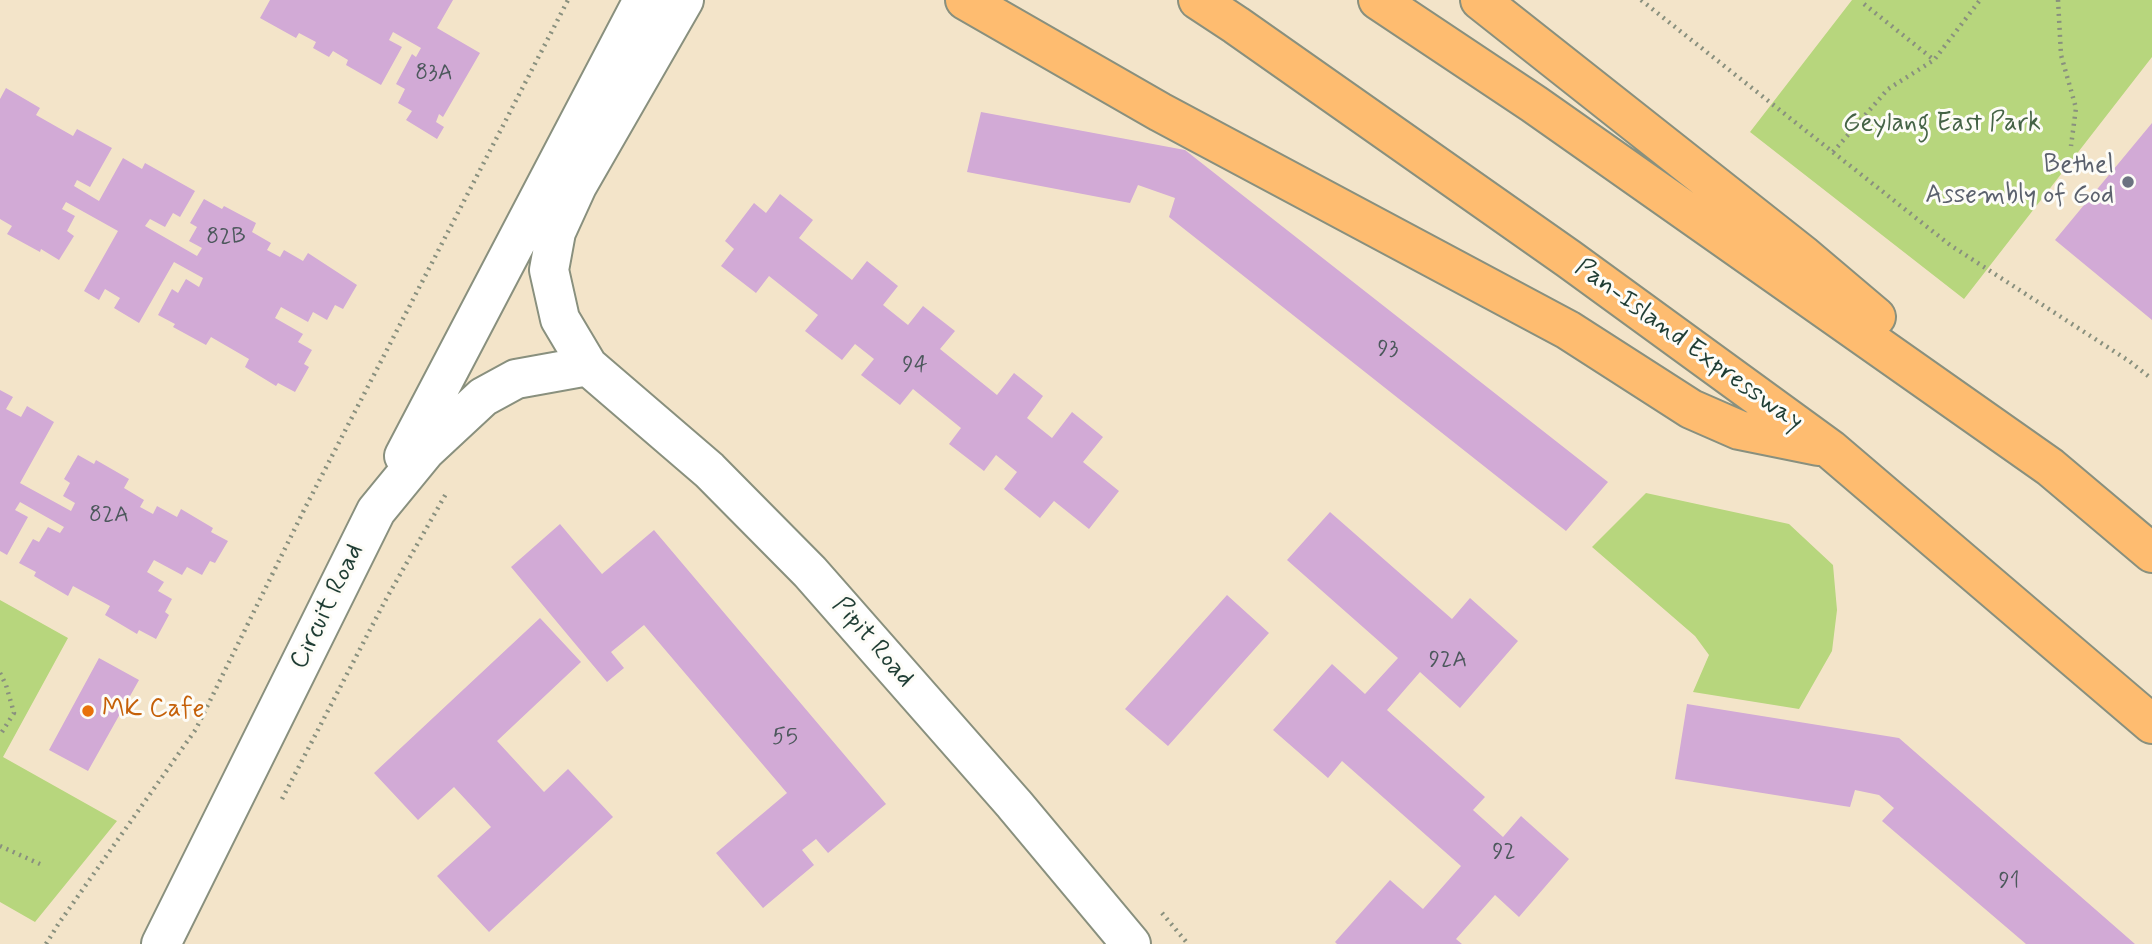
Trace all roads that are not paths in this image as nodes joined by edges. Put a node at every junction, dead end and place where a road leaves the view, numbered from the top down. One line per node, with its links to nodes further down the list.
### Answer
1 (643, 0): 10 (street)
2 (684, 0): 7 (street, Pipit Road)
3 (965, 0): 8 (highway)
4 (1198, 0): 8 (highway, Pan-Island Expressway)
5 (1378, 0): 9 (highway)
6 (1480, 0): 9 (highway)
7 (588, 366): 10 (street, Circuit Road); 14 (street, Pipit Road)
8 (1830, 449): 12 (highway, Pan-Island Expressway)
9 (2050, 467): 11 (highway)
10 (376, 511): 13 (street, Circuit Road)
11 (2152, 553)
12 (2152, 724)
13 (161, 944)
14 (1131, 944)

